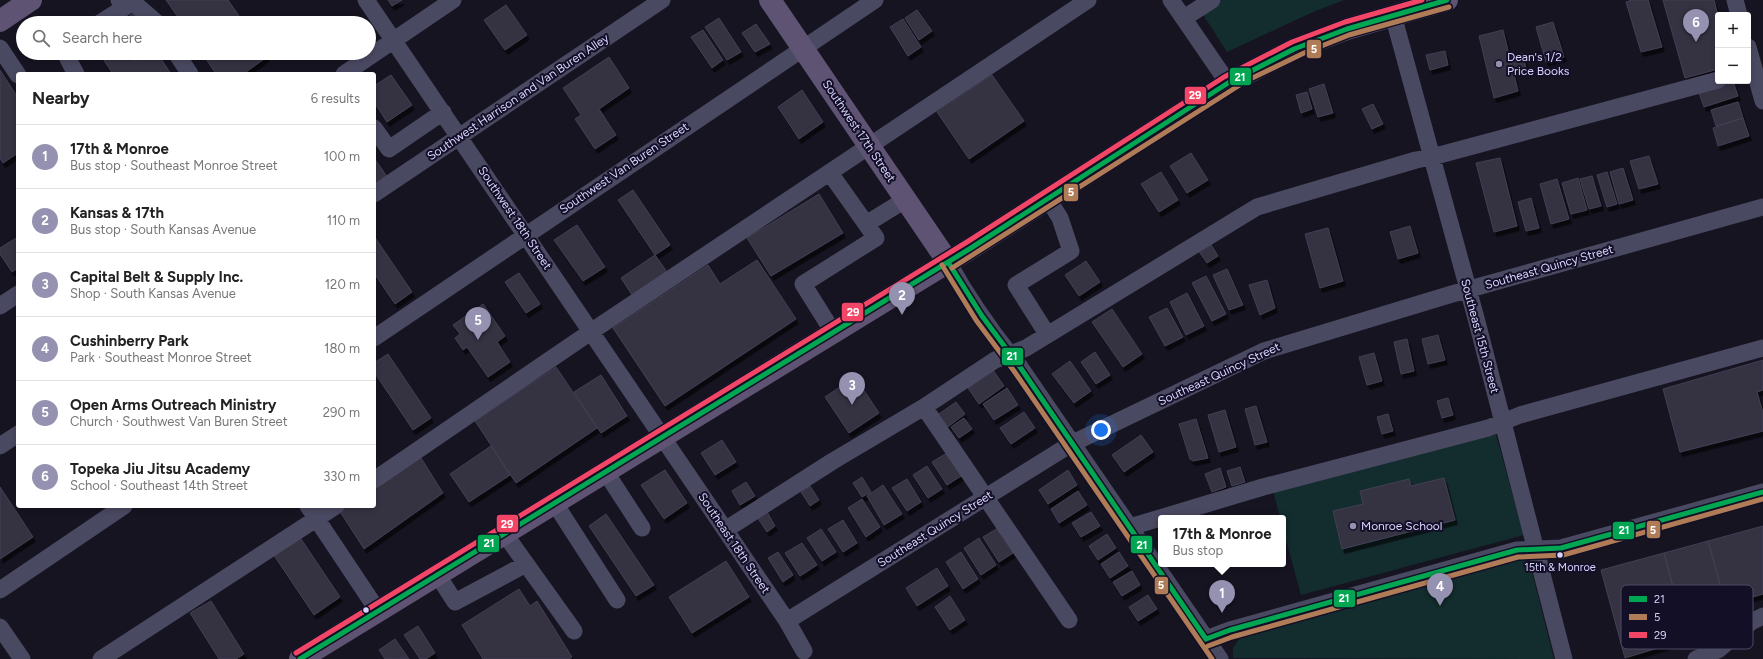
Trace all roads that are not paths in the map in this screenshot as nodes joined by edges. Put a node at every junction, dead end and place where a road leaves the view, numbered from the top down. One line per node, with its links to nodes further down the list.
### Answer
1 (31, 0): 18 (main road)
2 (366, 0): 19 (street, Southwest 18th Street)
3 (453, 0): 19 (street)
4 (662, 0): 37 (street, Southwest Harrison and Van Buren Alley)
5 (770, 0): 21 (main road, Southwest 17th Street)
6 (875, 0): 21 (street, Southwest Van Buren Street)
7 (1088, 0): 38 (street)
8 (1171, 0): 17 (street)
9 (1212, 0): 17 (street)
10 (1447, 0): 14 (main road)
11 (1735, 0): 13 (street)
12 (126, 1): 15 (street); 16 (street)
13 (1738, 12)
14 (1394, 15): 33 (main road); 39 (street, Southeast 15th Street)
15 (108, 16)
16 (146, 16)
17 (1184, 18): 33 (street)
18 (0, 21)
19 (393, 40): 23 (street); 35 (street, Southwest 18th Street)
20 (0, 48): 28 (street)
21 (803, 48): 38 (main road, Southwest 17th Street); 46 (street, Southwest Van Buren Street)
22 (1748, 48): 27 (street)
23 (376, 52)
24 (69, 60): 29 (street)
25 (181, 60): 30 (street)
26 (364, 60): 31 (street)
27 (1755, 70): 34 (street)
28 (16, 72)
29 (75, 72)
30 (189, 72)
31 (347, 72)
32 (1715, 81): 39 (street)
33 (1228, 83): 42 (main road)
34 (1763, 101)
35 (442, 112): 36 (street); 37 (street, Southwest 18th Street)
36 (376, 131)
37 (460, 137): 41 (street, Southwest Harrison and Van Buren Alley); 46 (street, Southwest 18th Street)
38 (870, 147): 40 (street); 43 (main road, Southwest 17th Street)
39 (1432, 157): 48 (street, Southeast 15th Street); 53 (street)
40 (830, 173): 45 (street); 51 (street)
41 (376, 193)
42 (1048, 199): 47 (main road); 53 (street)
43 (906, 200): 45 (street); 47 (main road, Southwest 17th Street)
44 (1763, 207): 48 (street, Southeast Quincy Street)
45 (866, 224): 52 (street)
46 (526, 234): 51 (street, Southwest 18th Street); 54 (street, Southwest Van Buren Street)
47 (948, 262): 52 (main road); 56 (street)
48 (1468, 290): 58 (street, Southeast 15th Street); 60 (street, Southeast Quincy Street)
49 (16, 295): 50 (street)
50 (0, 306)
51 (592, 331): 59 (street, Southwest 18th Street); 62 (street)
52 (834, 332): 59 (main road)
53 (1047, 334): 56 (street)
54 (376, 337)
55 (1763, 348): 58 (street)
56 (1009, 354): 57 (street); 60 (street)
57 (924, 407): 64 (street); 73 (street)
58 (1503, 422): 69 (street); 75 (street, Southeast 15th Street)
59 (662, 436): 61 (main road); 73 (street, Southeast 18th Street)
60 (1071, 444): 64 (street, Southeast Quincy Street); 71 (street)
61 (605, 471): 65 (main road); 72 (street)
62 (376, 479)
63 (1763, 492): 75 (street)
64 (986, 498): 82 (street); 83 (street, Southeast Quincy Street)
65 (554, 502): 74 (main road); 79 (street)
66 (121, 508): 78 (street)
67 (329, 508): 68 (street)
68 (312, 513): 80 (street); 91 (street)
69 (1170, 515)
70 (1158, 519): 71 (street)
71 (1130, 527): 87 (street)
72 (642, 528)
73 (725, 530): 83 (street, Southeast 18th Street)
74 (504, 533): 76 (street); 77 (main road)
75 (1537, 550): 87 (street); 94 (street, Southeast 15th Street)
76 (526, 564): 77 (street); 86 (street)
77 (437, 574): 80 (main road)
78 (0, 590)
79 (617, 600)
80 (378, 611): 92 (main road)
81 (1763, 616): 84 (street)
82 (1069, 620)
83 (787, 621): 89 (street, Southeast 18th Street)
84 (1753, 621)
85 (0, 627): 90 (street)
86 (574, 631)
87 (1206, 639): 93 (street)
88 (1719, 649): 95 (street)
89 (804, 651)
90 (22, 659)
91 (101, 659)
92 (300, 659)
93 (1220, 659)
94 (1564, 659)
95 (1696, 659)

